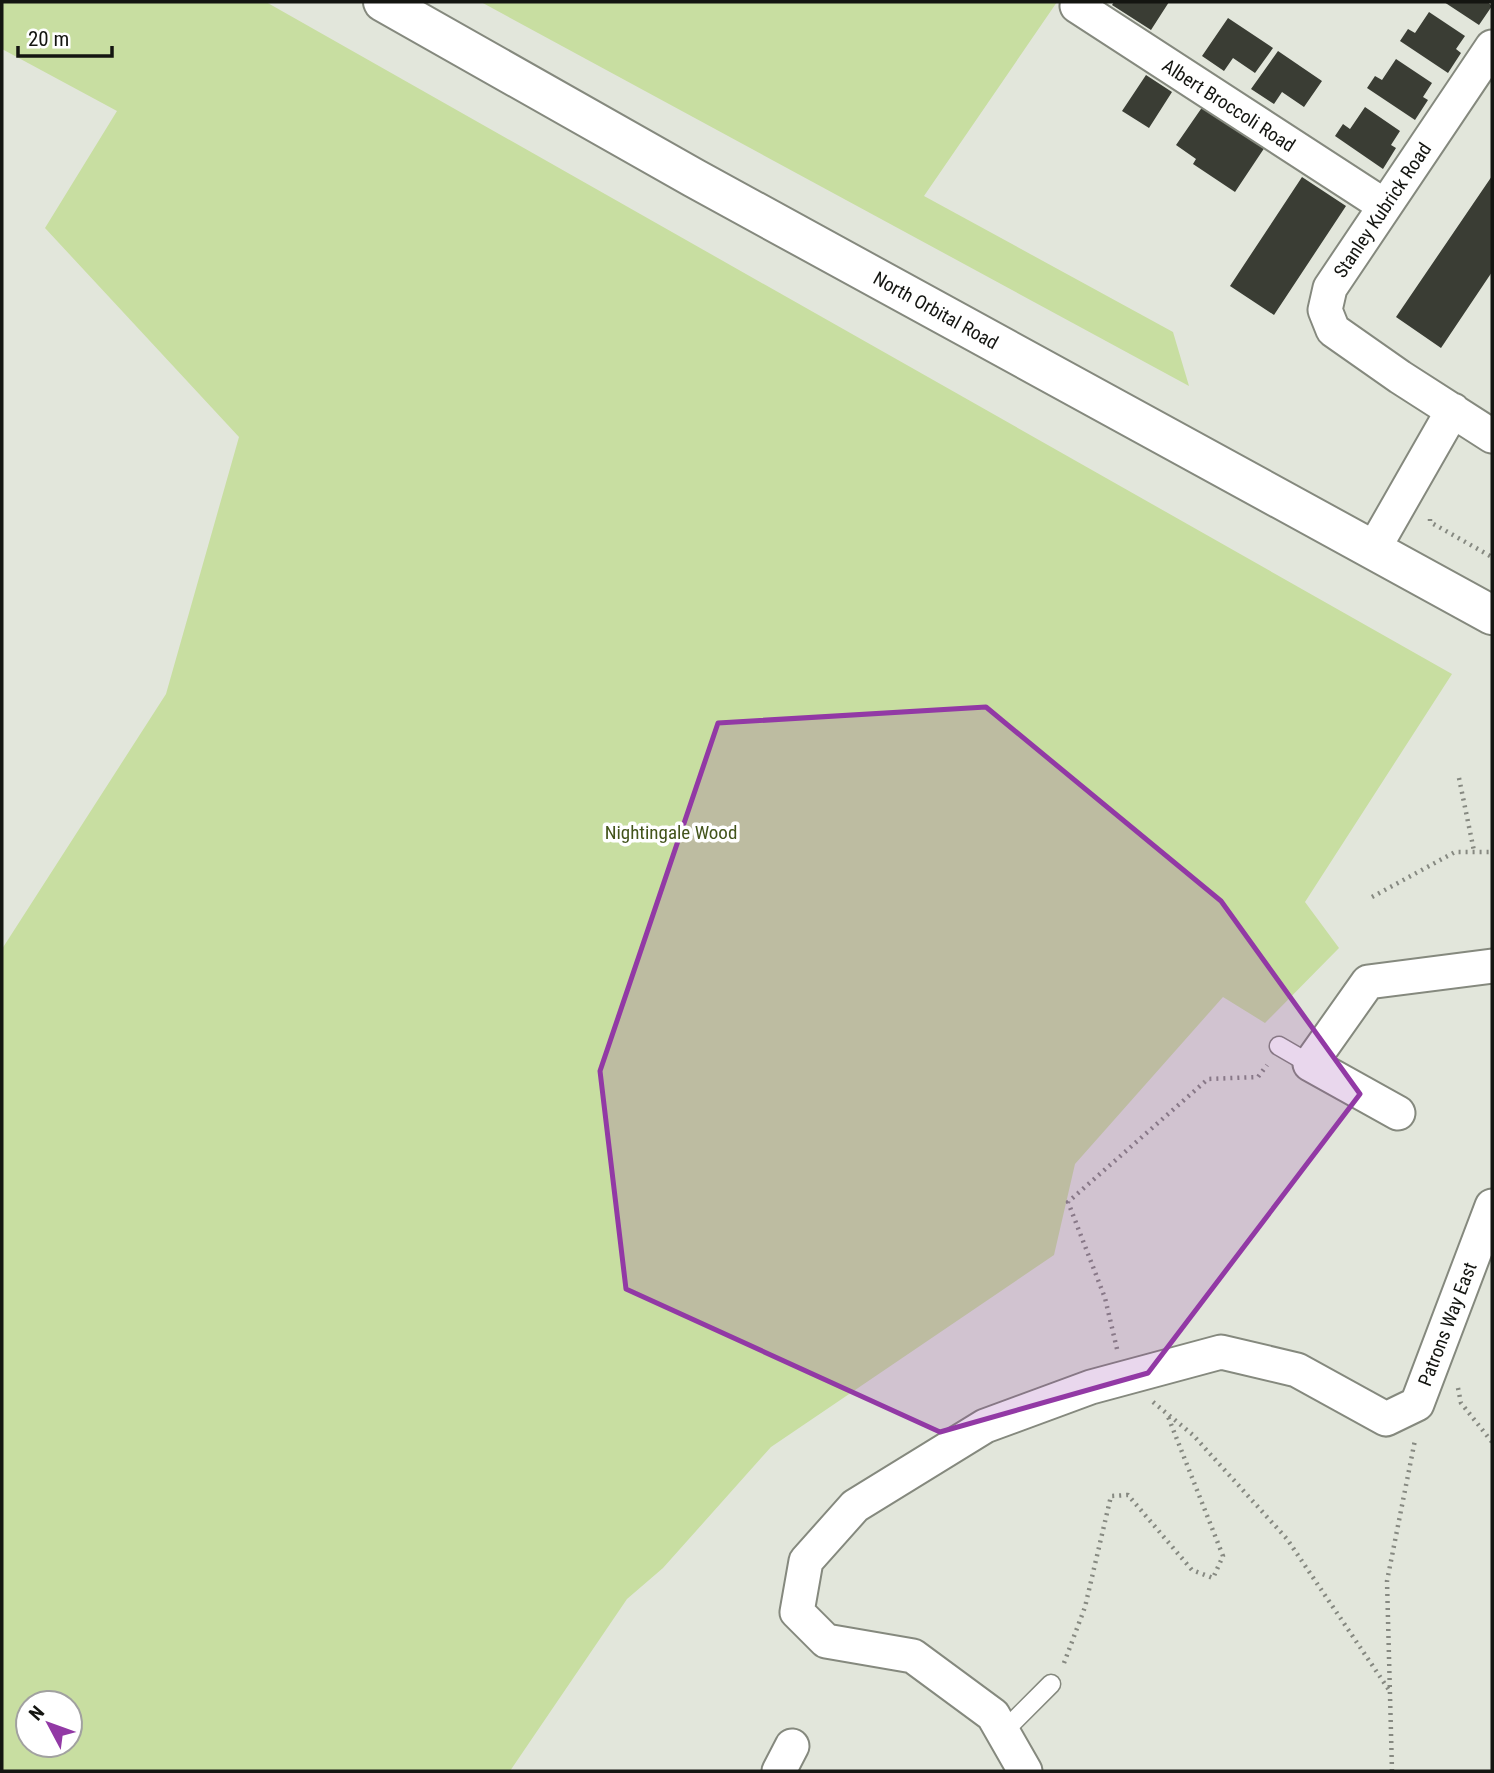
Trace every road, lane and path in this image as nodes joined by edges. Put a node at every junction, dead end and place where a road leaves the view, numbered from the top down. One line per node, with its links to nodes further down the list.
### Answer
1 (383, 2): 8 (main road, North Orbital Road)
2 (1079, 2): 4 (street, Albert Broccoli Road)
3 (1492, 47): 4 (street, Stanley Kubrick Road)
4 (1385, 206): 5 (street, Stanley Kubrick Road)
5 (1453, 410): 6 (street, Stanley Kubrick Road); 8 (street)
6 (1492, 436)
7 (1432, 511): 9 (path)
8 (1373, 550): 10 (main road, North Orbital Road)
9 (1492, 557)
10 (1492, 615)
11 (1459, 778): 12 (path)
12 (1474, 851): 13 (path); 14 (path)
13 (1492, 852)
14 (1372, 897)
15 (1492, 966): 17 (street)
16 (1279, 1046): 17 (lane); 21 (path)
17 (1310, 1064): 18 (street)
18 (1398, 1113)
19 (1492, 1206): 22 (street, Patrons Way East)
20 (1456, 1377): 24 (path)
21 (1123, 1378): 22 (street); 23 (path); 27 (street)
22 (1417, 1404): 26 (path)
23 (1166, 1413): 25 (path); 26 (path)
24 (1492, 1442)
25 (1051, 1684): 27 (lane)
26 (1389, 1690): 29 (path)
27 (1003, 1732): 28 (street)
28 (1025, 1771)
29 (1392, 1771)

